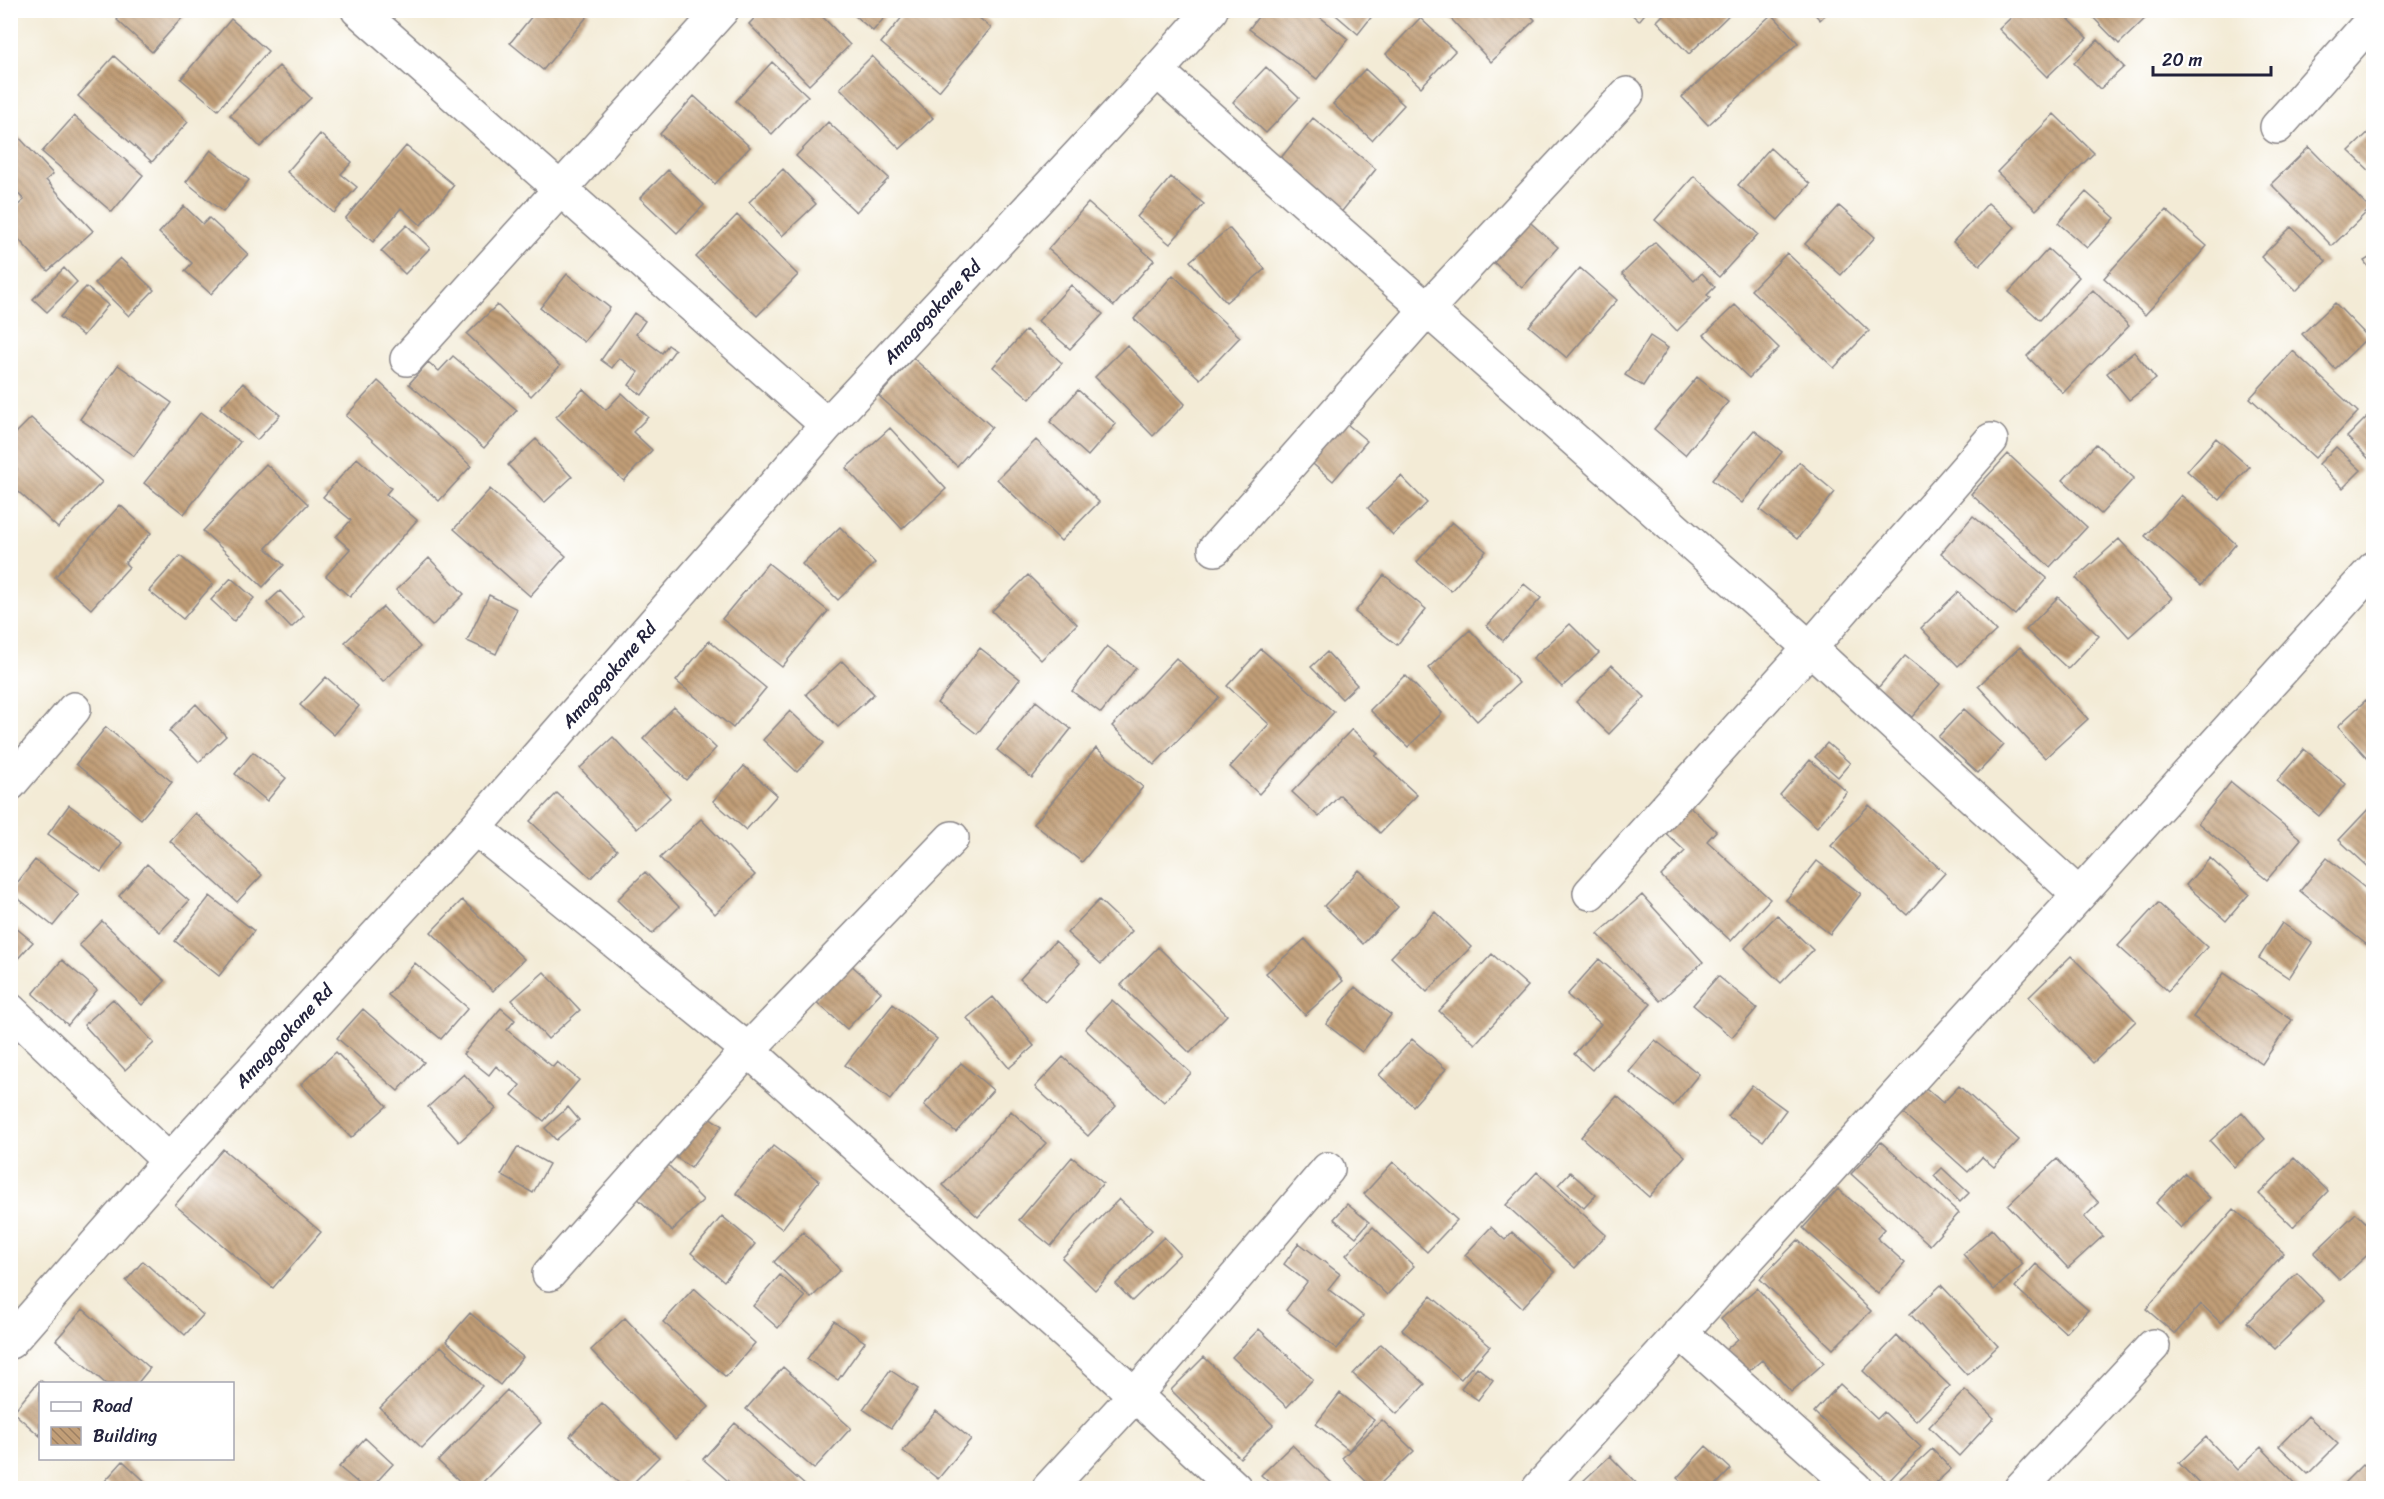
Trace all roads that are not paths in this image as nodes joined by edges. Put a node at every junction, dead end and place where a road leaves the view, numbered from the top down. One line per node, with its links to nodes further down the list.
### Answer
1 (358, 10): 8 (street)
2 (722, 10): 8 (street)
3 (1211, 10): 5 (street, Amagogokane Rd)
4 (2373, 18): 7 (street)
5 (1158, 71): 9 (street); 11 (street, Amagogokane Rd)
6 (1627, 94): 9 (street)
7 (2277, 127)
8 (560, 190): 10 (street); 11 (street)
9 (1427, 309): 13 (street); 15 (street)
10 (407, 359)
11 (827, 425): 18 (street, Amagogokane Rd)
12 (1991, 440): 15 (street)
13 (1215, 549)
14 (2367, 589): 21 (street)
15 (1810, 648): 20 (street); 21 (street)
16 (74, 709): 17 (street)
17 (10, 784)
18 (475, 828): 23 (street); 24 (street, Amagogokane Rd)
19 (952, 838): 23 (street)
20 (1590, 893)
21 (2079, 895): 27 (street)
22 (10, 1010): 24 (street)
23 (748, 1050): 26 (street); 30 (street)
24 (169, 1161): 28 (street, Amagogokane Rd)
25 (1328, 1169): 30 (street)
26 (549, 1274)
27 (1680, 1332): 33 (street); 34 (street)
28 (10, 1342)
29 (2153, 1346): 35 (street)
30 (1135, 1395): 31 (street); 32 (street)
31 (1049, 1488)
32 (1235, 1488)
33 (1539, 1488)
34 (1855, 1488)
35 (2021, 1488)

